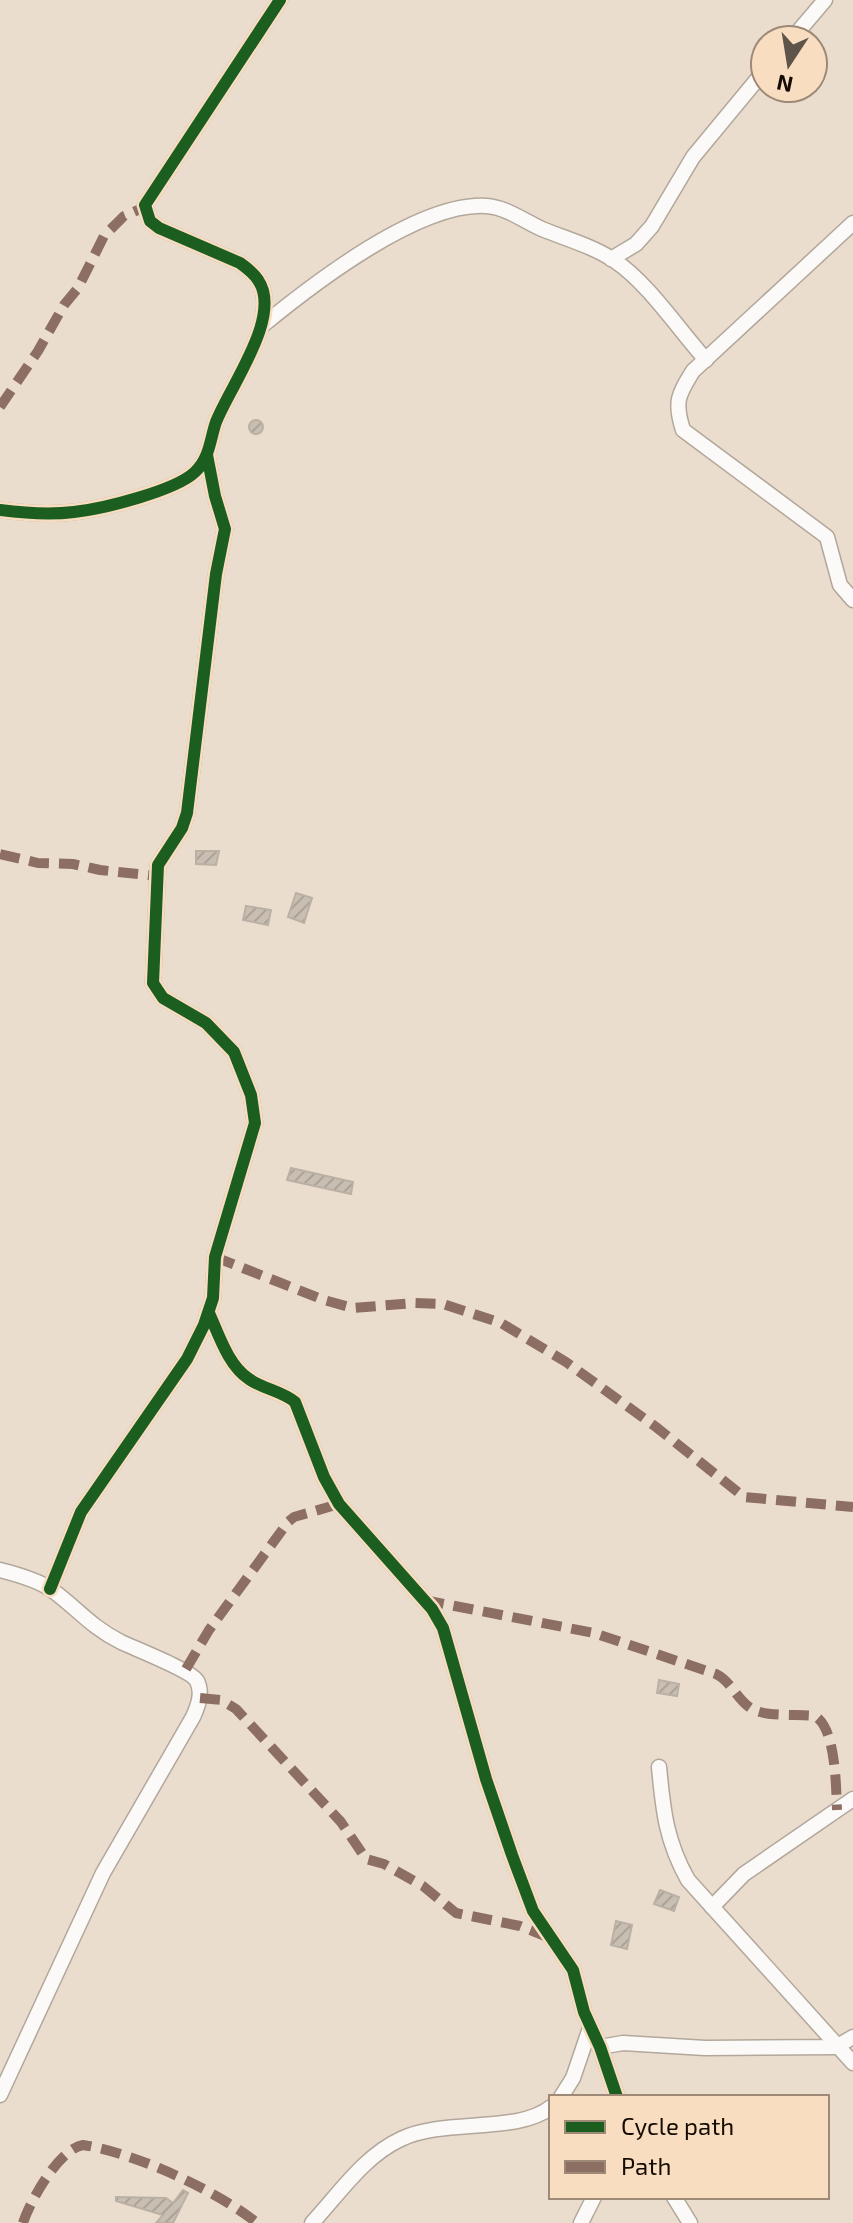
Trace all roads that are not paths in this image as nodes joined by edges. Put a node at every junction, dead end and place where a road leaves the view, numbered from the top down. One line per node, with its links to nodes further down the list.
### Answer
1 (280, 0): 7 (street)
2 (825, 0): 3 (street)
3 (805, 24)
4 (749, 89): 6 (street)
5 (853, 223): 8 (street)
6 (611, 259): 7 (street); 8 (street)
7 (263, 325): 9 (street)
8 (706, 360): 11 (street)
9 (207, 455): 10 (street); 12 (street)
10 (0, 510)
11 (853, 600)
12 (209, 1313): 14 (street); 18 (street)
13 (0, 1570): 14 (street)
14 (50, 1589): 23 (street)
15 (659, 1767): 17 (street)
16 (853, 1799): 17 (street)
17 (712, 1907): 21 (street)
18 (590, 2028): 20 (street); 24 (street)
19 (853, 2037): 21 (street)
20 (600, 2047): 21 (street); 25 (street)
21 (836, 2047): 22 (street)
22 (853, 2063)
23 (0, 2095)
24 (562, 2095)
25 (616, 2095)
26 (549, 2109): 29 (street)
27 (593, 2199): 30 (street)
28 (675, 2199): 31 (street)
29 (312, 2223)
30 (581, 2223)
31 (690, 2223)

